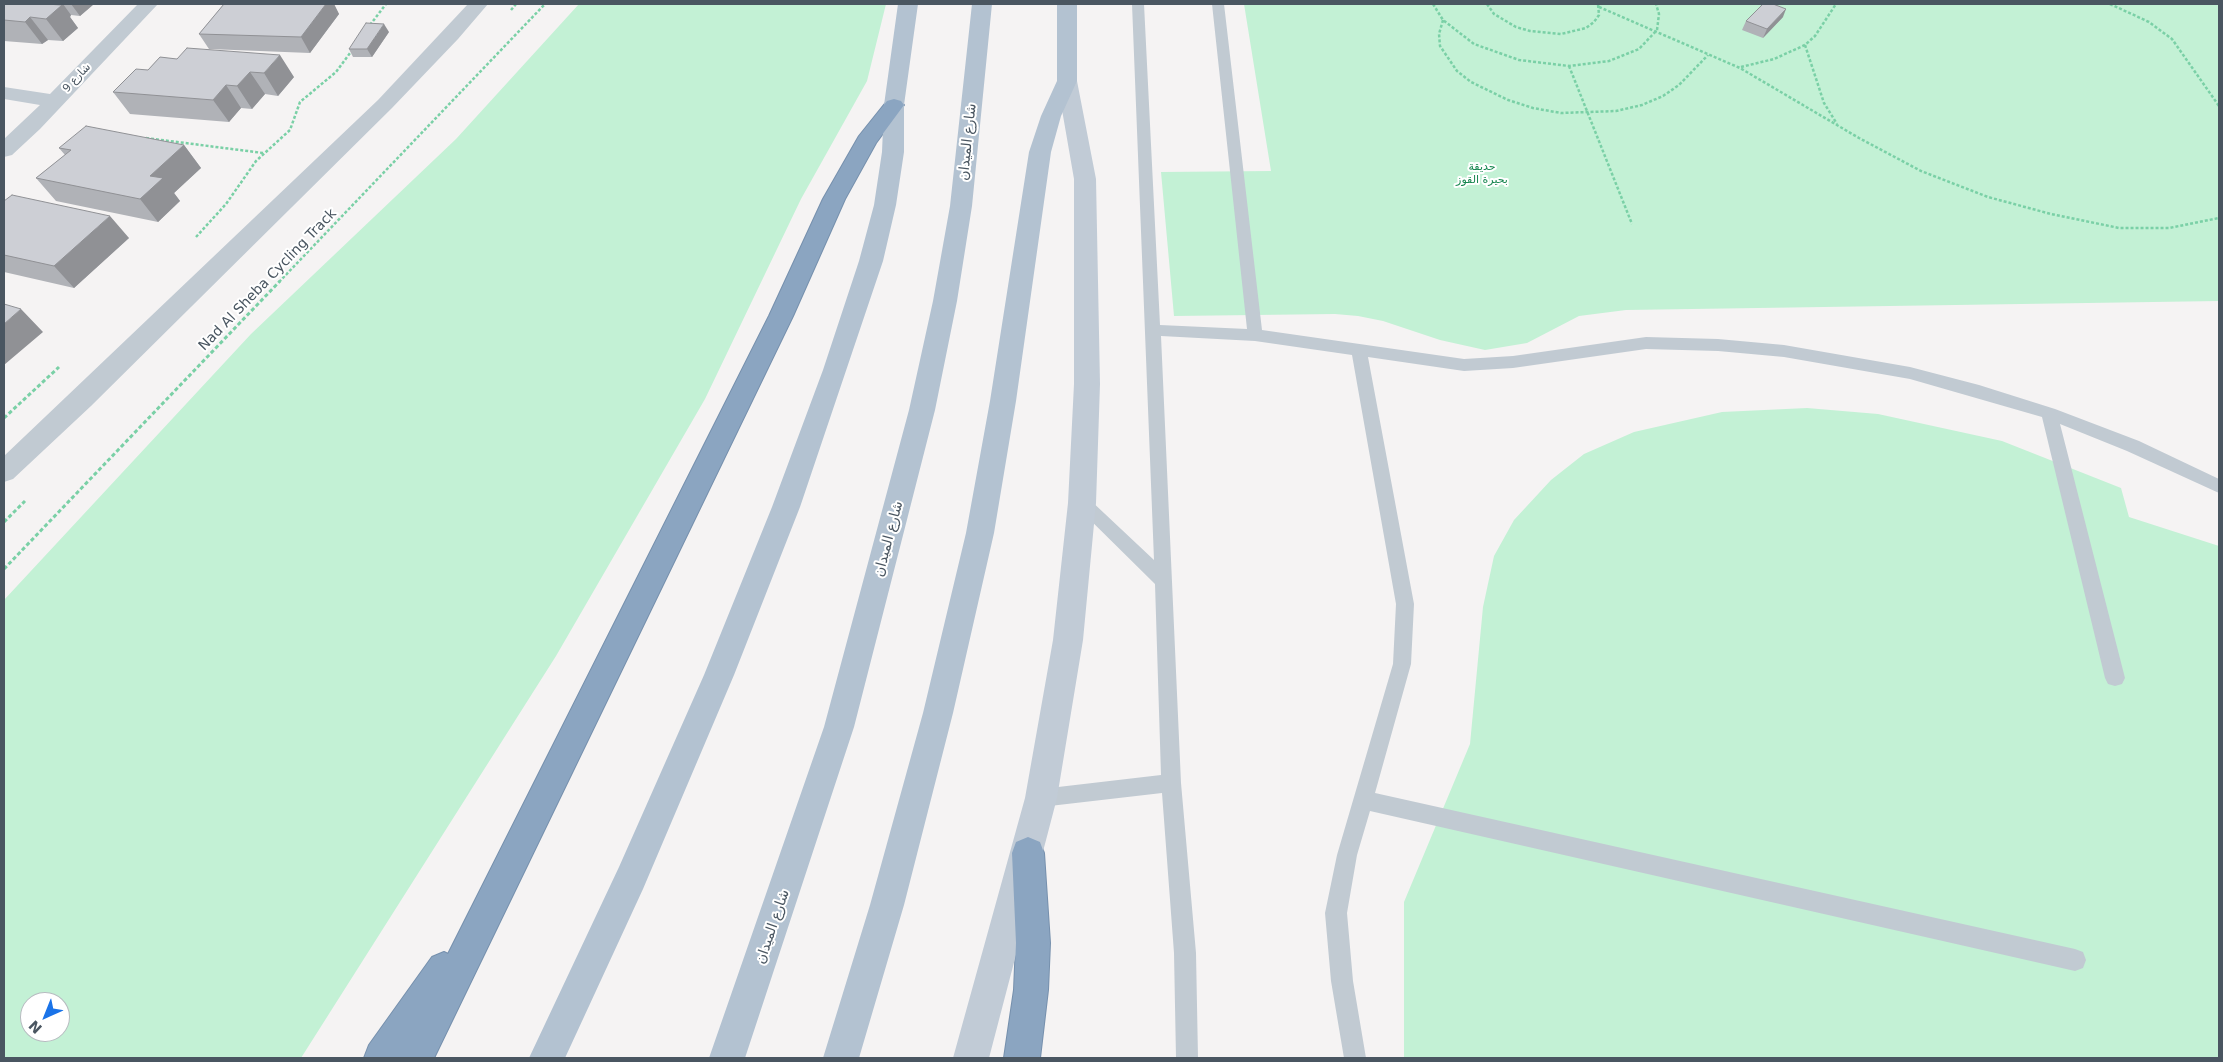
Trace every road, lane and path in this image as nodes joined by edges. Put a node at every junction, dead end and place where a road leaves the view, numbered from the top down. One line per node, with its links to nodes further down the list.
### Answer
1 (148, 4): 26 (street, شارع 9)
2 (386, 4): 17 (path)
3 (478, 4): 43 (street)
4 (545, 4): 46 (path, Nad Al Sheba Cycling Track)
5 (908, 4): 27 (main road)
6 (982, 4): 58 (main road, شارع الميدان)
7 (1067, 4): 24 (main road)
8 (1138, 4): 37 (lane)
9 (1218, 4): 38 (lane)
10 (1433, 4): 16 (path)
11 (1487, 4): 15 (path)
12 (1656, 4): 18 (path)
13 (1836, 4): 20 (path)
14 (2110, 4): 28 (path)
15 (1599, 5): 18 (path)
16 (1443, 20): 22 (path); 29 (path)
17 (370, 26)
18 (1656, 30): 21 (path); 22 (path)
19 (358, 41): 33 (path)
20 (1805, 45): 23 (path); 30 (path)
21 (1709, 55): 23 (path); 29 (path)
22 (1569, 66): 29 (path)
23 (1740, 68): 30 (path)
24 (1067, 81): 45 (main road); 59 (main road)
25 (4, 93): 26 (street)
26 (56, 101): 32 (street, شارع 9)
27 (894, 105): 53 (highway); 57 (main road)
28 (2219, 106)
29 (1588, 114): 35 (path)
30 (1838, 125): 34 (path)
31 (139, 137): 33 (path)
32 (4, 150)
33 (264, 153): 36 (path)
34 (2219, 218)
35 (1632, 224)
36 (192, 241)
37 (1153, 330): 38 (lane); 47 (lane)
38 (1255, 335): 39 (lane)
39 (1359, 351): 41 (lane); 51 (lane)
40 (63, 363): 42 (path)
41 (2049, 413): 44 (lane); 48 (lane)
42 (4, 418)
43 (4, 472)
44 (2219, 486)
45 (1082, 503): 47 (lane); 50 (main road)
46 (4, 569)
47 (1164, 582): 49 (lane)
48 (2116, 678)
49 (1171, 783): 50 (lane); 62 (lane)
50 (1041, 798): 52 (main road)
51 (1363, 800): 54 (lane); 63 (lane)
52 (1028, 853): 60 (main road); 61 (highway)
53 (502, 885): 55 (highway); 56 (highway)
54 (2074, 960)
55 (382, 1058)
56 (415, 1058)
57 (547, 1058)
58 (727, 1058)
59 (841, 1058)
60 (971, 1058)
61 (1022, 1058)
62 (1187, 1058)
63 (1355, 1058)

